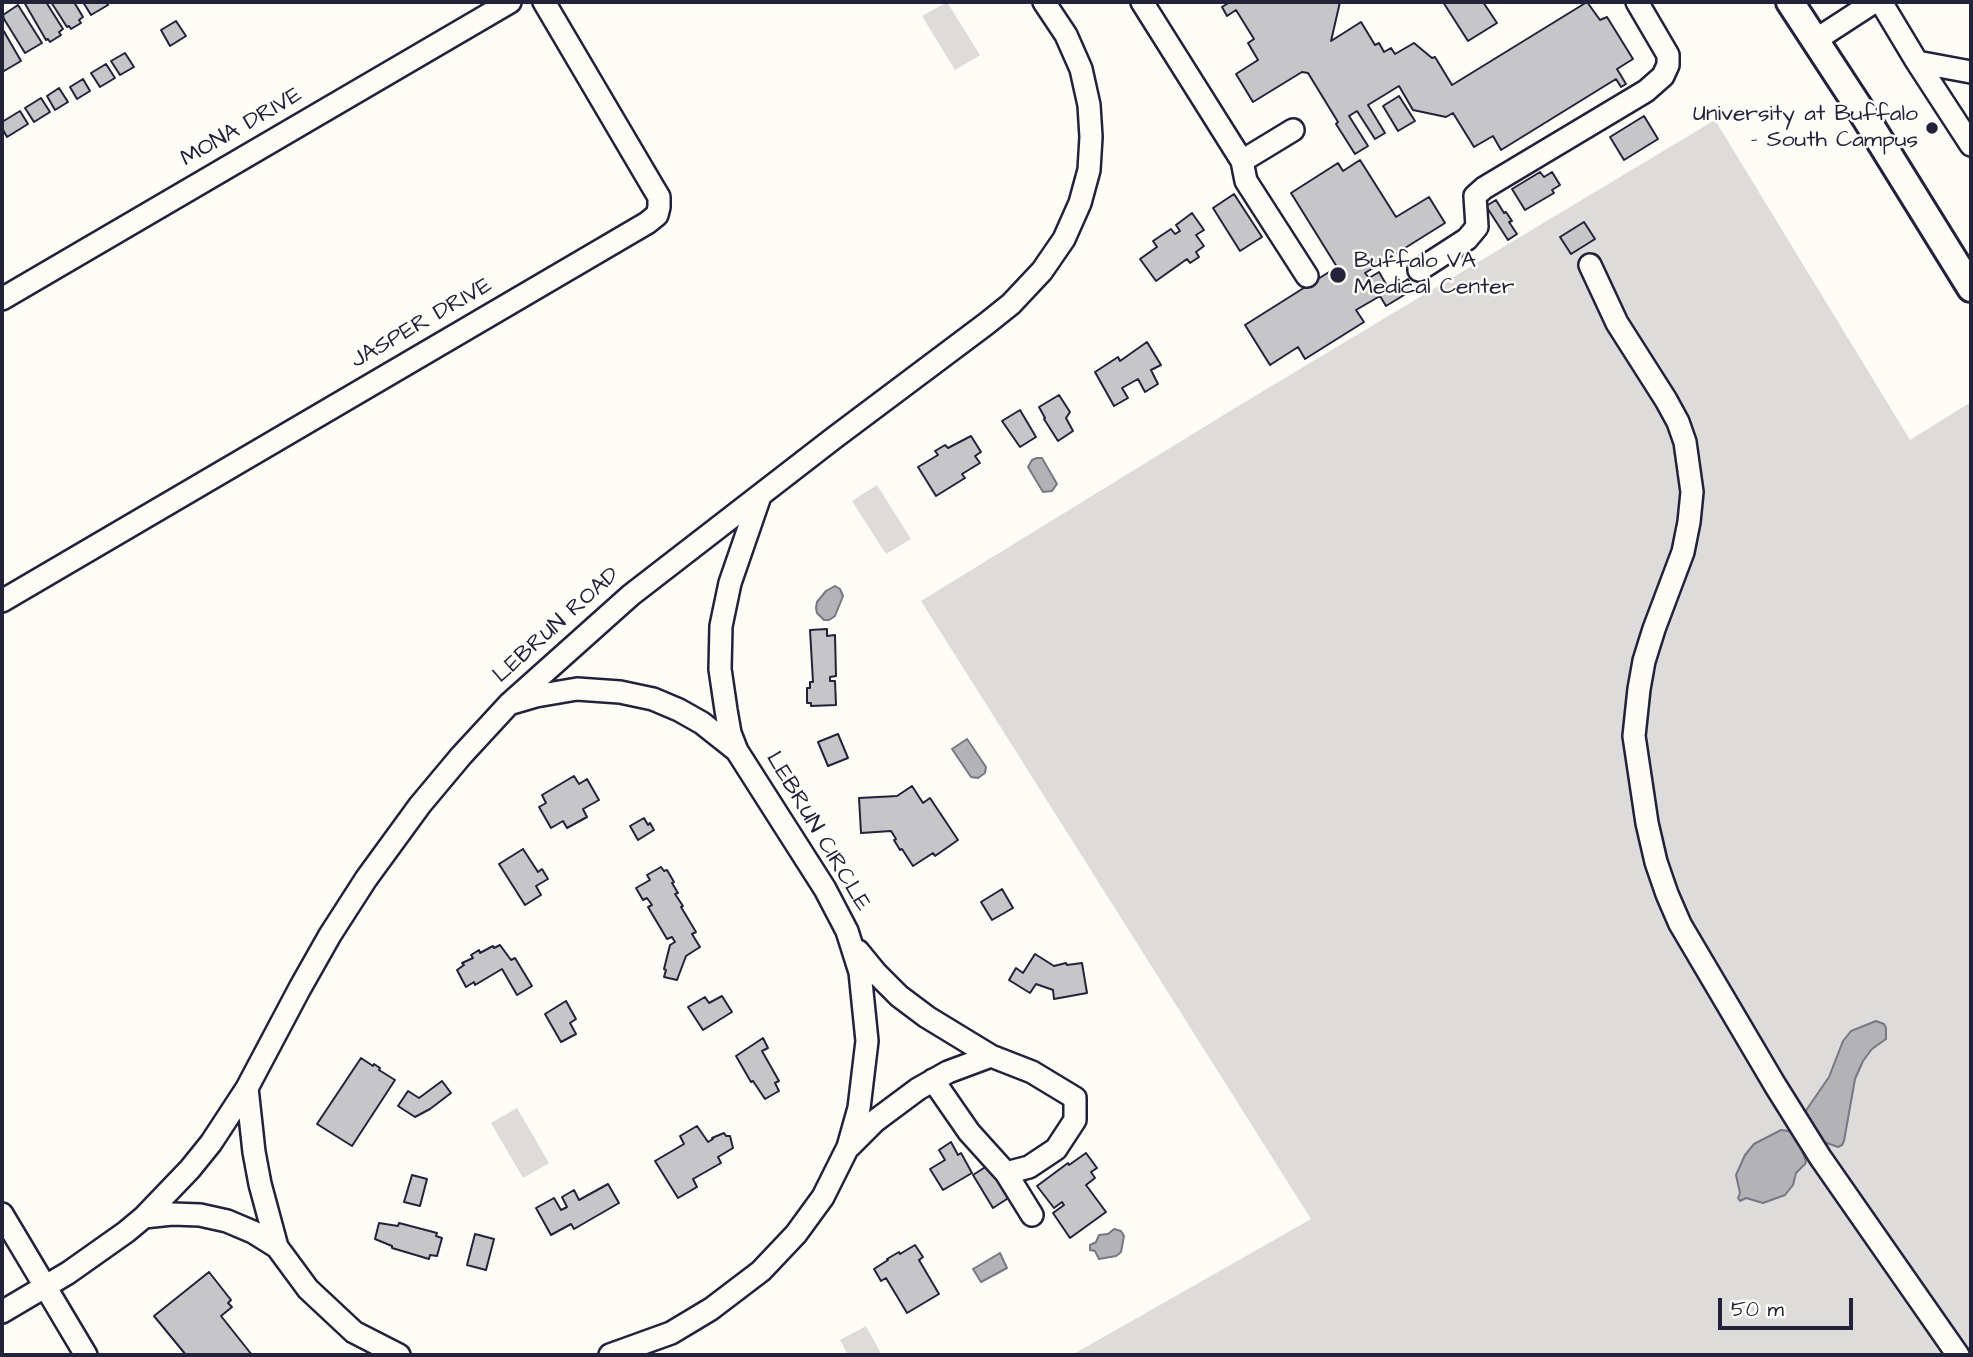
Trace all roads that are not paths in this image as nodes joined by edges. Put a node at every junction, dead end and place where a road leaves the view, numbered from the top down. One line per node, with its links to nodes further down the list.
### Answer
1 (510, 2): 19 (street, MONA DRIVE)
2 (544, 2): 21 (street, JASPER DRIVE)
3 (1044, 2): 20 (street, LEBRUN ROAD)
4 (1636, 2): 16 (street)
5 (1790, 2): 9 (main road)
6 (1874, 2): 9 (street)
7 (1881, 2): 10 (street)
8 (1146, 3): 14 (street)
9 (1814, 41): 18 (main road)
10 (1917, 62): 11 (street); 13 (street)
11 (1971, 72)
12 (1293, 130): 14 (street)
13 (1971, 145)
14 (1242, 161): 17 (street)
15 (1590, 265): 39 (street)
16 (1419, 270)
17 (1307, 276)
18 (1971, 288)
19 (2, 299)
20 (760, 496): 22 (street, LEBRUN ROAD); 23 (street, LEBRUN CIRCLE)
21 (2, 601)
22 (509, 704): 23 (street, LEBRUN CIRCLE); 27 (street, LEBRUN ROAD)
23 (737, 751): 24 (street, LEBRUN CIRCLE)
24 (850, 941): 25 (street, LEBRUN CIRCLE); 28 (street, LEBRUN CIRCLE)
25 (990, 1056): 26 (street, LEBRUN CIRCLE); 29 (street)
26 (933, 1080): 28 (street, LEBRUN CIRCLE); 29 (street)
27 (247, 1088): 32 (street, LEBRUN ROAD); 33 (street)
28 (848, 1147): 38 (street, LEBRUN CIRCLE)
29 (1006, 1173): 31 (street)
30 (2, 1214): 34 (street)
31 (1032, 1215)
32 (144, 1217): 33 (street); 34 (street, LEBRUN ROAD)
33 (277, 1247): 37 (street)
34 (46, 1287): 35 (street, LEBRUN ROAD); 36 (street)
35 (2, 1312)
36 (86, 1355)
37 (399, 1355)
38 (610, 1355)
39 (1958, 1355)

